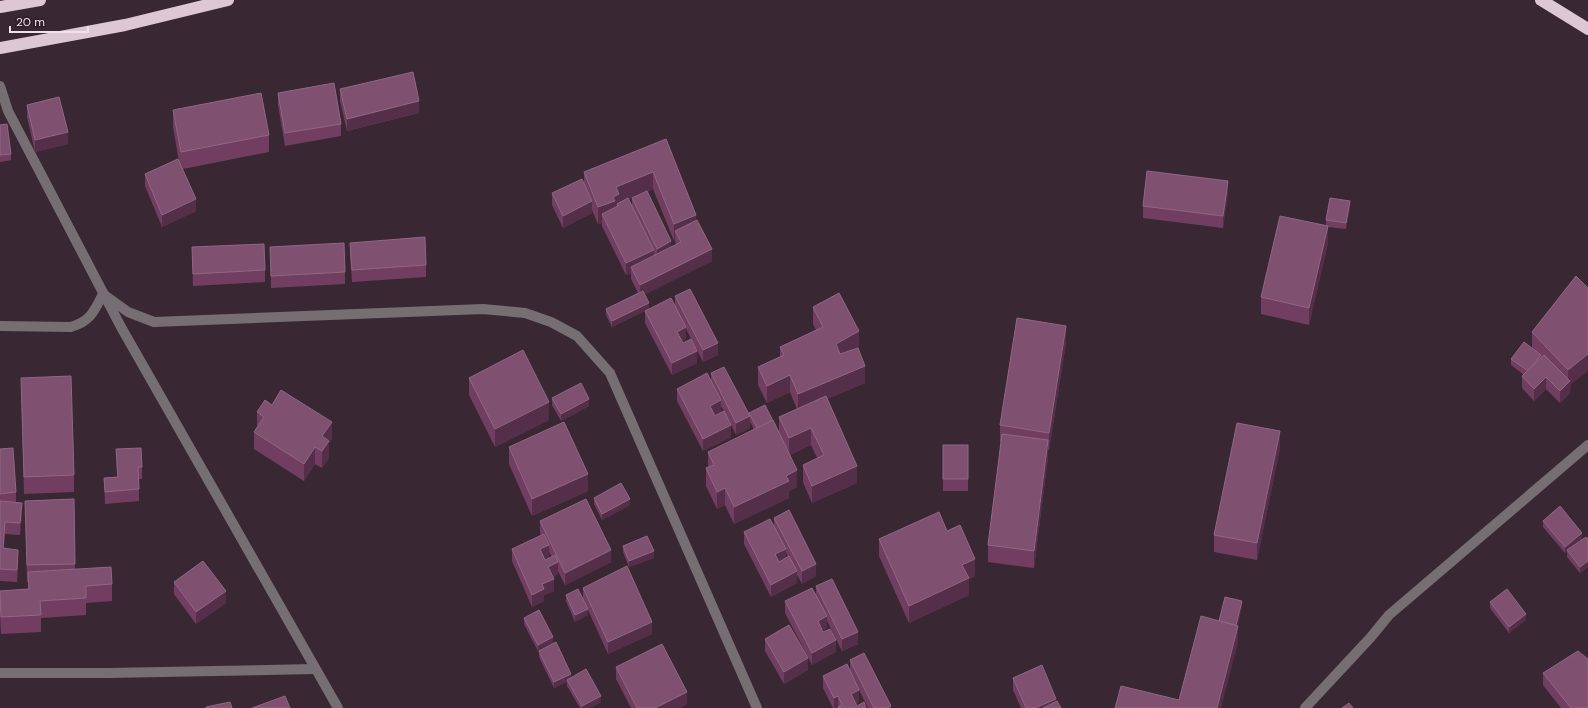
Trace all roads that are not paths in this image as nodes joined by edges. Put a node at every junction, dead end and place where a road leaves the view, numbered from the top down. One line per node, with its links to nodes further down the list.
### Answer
1 (40, 0): 4 (highway)
2 (228, 0): 6 (highway)
3 (1541, 0): 5 (highway)
4 (0, 7)
5 (1588, 29)
6 (0, 48)
7 (0, 86): 8 (street)
8 (104, 294): 9 (street); 11 (street); 14 (street)
9 (0, 326)
10 (1588, 445): 15 (street)
11 (315, 669): 12 (street); 13 (street)
12 (0, 673)
13 (338, 708)
14 (757, 708)
15 (1305, 708)

